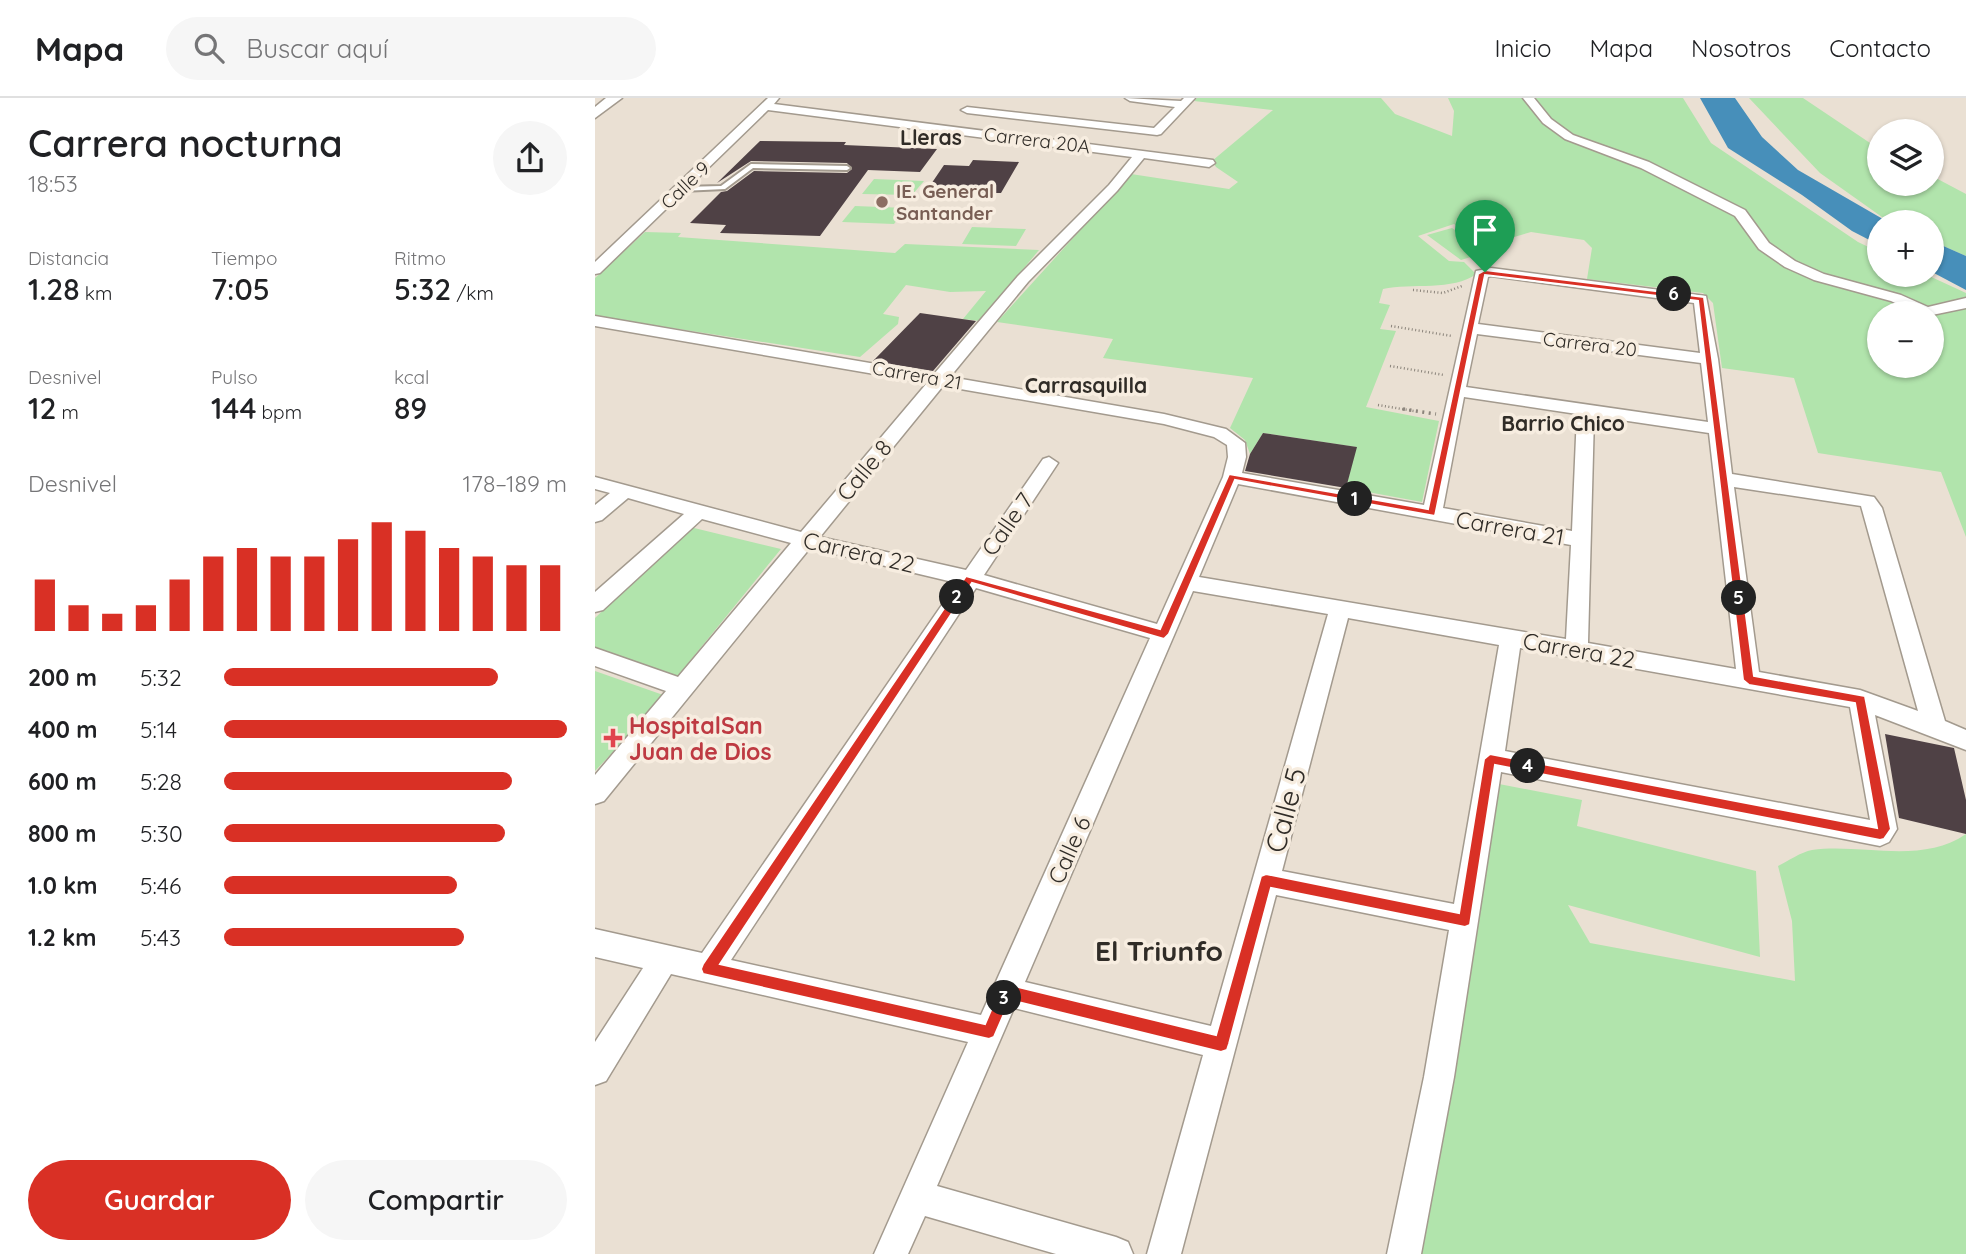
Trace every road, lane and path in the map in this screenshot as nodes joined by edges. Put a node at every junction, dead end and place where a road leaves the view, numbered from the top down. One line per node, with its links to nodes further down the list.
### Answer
1 (615, 98): 8 (street)
2 (980, 98): 7 (street)
3 (1130, 98): 5 (street)
4 (1528, 98): 17 (street)
5 (1187, 101): 7 (street)
6 (770, 102): 9 (street, Carrera 20A); 13 (street, Calle 9)
7 (967, 110): 9 (street)
8 (595, 114)
9 (941, 128): 10 (street, Carrera 20A)
10 (1141, 154): 11 (street, Carrera 20A); 23 (street, Calle 8)
11 (1209, 163)
12 (847, 167): 13 (lane)
13 (682, 189): 14 (street, Calle 9)
14 (595, 270)
15 (1480, 283): 16 (path); 20 (street); 21 (street)
16 (1413, 290)
17 (1966, 303)
18 (595, 321): 23 (street, Carrera 21)
19 (1391, 326): 20 (path)
20 (1469, 333): 21 (street, Carrera 20); 24 (street)
21 (1710, 359): 28 (street)
22 (1390, 366): 24 (path)
23 (940, 379): 29 (street, Carrera 21); 38 (street, Calle 8)
24 (1459, 384): 26 (street); 27 (street)
25 (1378, 405): 27 (path)
26 (1586, 410): 28 (street); 39 (street)
27 (1452, 417): 36 (street)
28 (1718, 429): 32 (street)
29 (1236, 443): 31 (street, Calle 6)
30 (1049, 463): 40 (street, Calle 7)
31 (1232, 477): 36 (street, Carrera 21); 41 (street, Calle 6)
32 (1724, 479): 48 (street); 51 (street)
33 (595, 483): 34 (street, Carrera 22)
34 (625, 491): 35 (street, Carrera 22); 37 (street)
35 (699, 511): 38 (street, Carrera 22); 42 (street)
36 (1432, 513): 39 (street, Carrera 21)
37 (595, 515)
38 (805, 540): 40 (street, Carrera 22); 49 (street, Calle 8)
39 (1581, 541): 46 (street)
40 (969, 578): 44 (street, Carrera 22); 59 (street, Calle 7)
41 (1187, 582): 43 (street, Carrera 22); 44 (street, Calle 6)
42 (595, 604)
43 (1340, 609): 45 (street, Carrera 22); 55 (street, Calle 5)
44 (1164, 634): 60 (street, Calle 6)
45 (1511, 638): 46 (street, Carrera 22); 53 (street)
46 (1577, 650): 48 (street, Carrera 22)
47 (595, 657): 49 (street)
48 (1749, 680): 50 (street, Carrera 22)
49 (681, 688): 54 (street, Calle 8)
50 (1860, 699): 51 (street, Carrera 22); 53 (street)
51 (1934, 726): 52 (street, Carrera 22)
52 (1966, 740)
53 (1490, 759): 56 (street)
54 (595, 793)
55 (1266, 880): 56 (street); 62 (street, Calle 5)
56 (1465, 920): 68 (street)
57 (595, 943): 58 (street)
58 (664, 960): 59 (street); 63 (street)
59 (708, 969): 61 (street)
60 (1006, 992): 61 (street, Calle 6); 62 (street)
61 (989, 1032): 64 (street, Calle 6)
62 (1221, 1044): 67 (street, Calle 5)
63 (595, 1070)
64 (916, 1197): 65 (street, Calle 6); 66 (street)
65 (891, 1254)
66 (1116, 1254)
67 (1164, 1254)
68 (1404, 1254)

